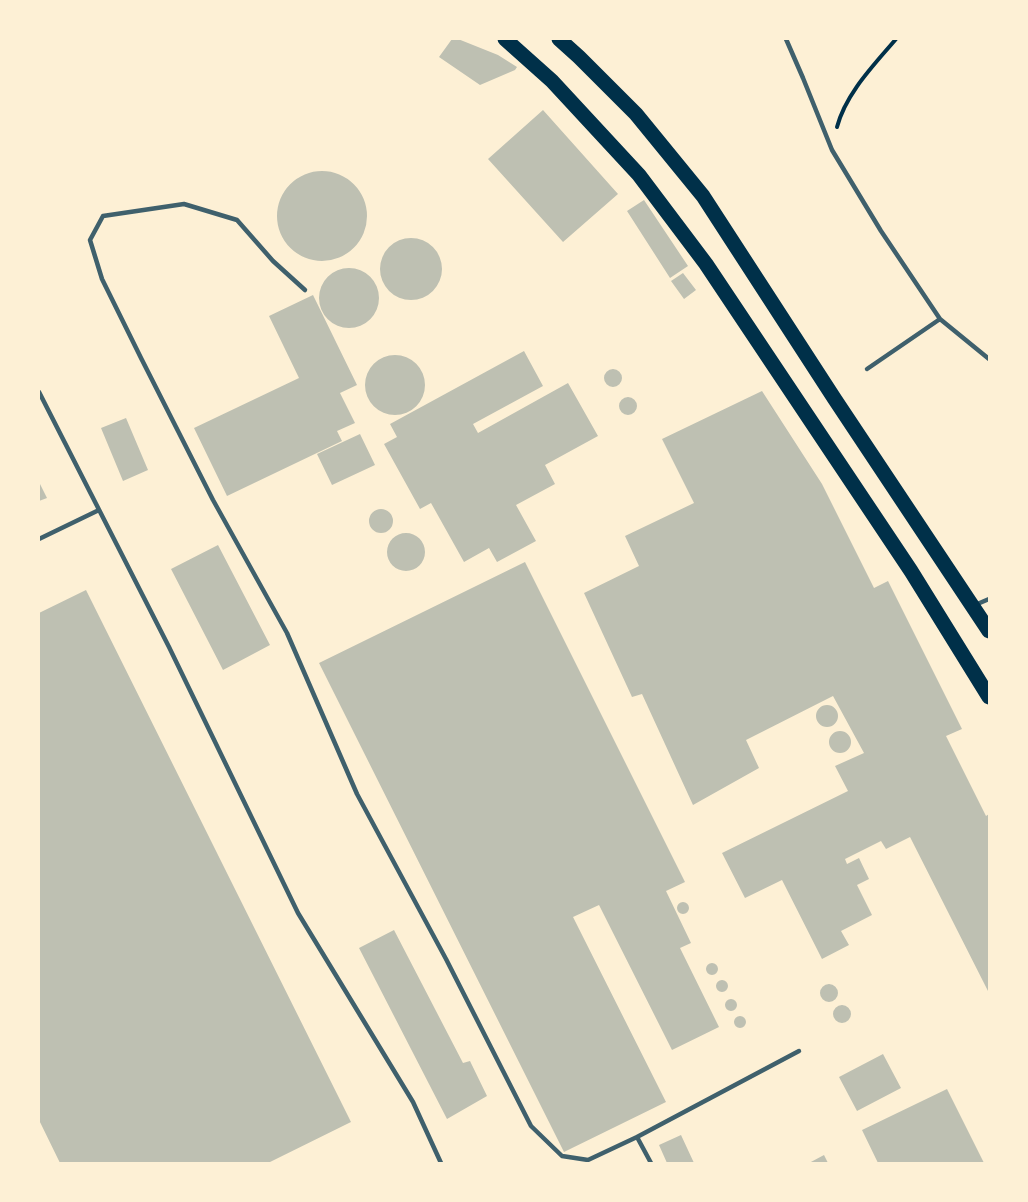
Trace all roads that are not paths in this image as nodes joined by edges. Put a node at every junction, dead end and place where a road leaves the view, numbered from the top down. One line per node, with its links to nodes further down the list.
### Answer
1 (505, 39): 14 (main road)
2 (559, 39): 12 (main road)
3 (786, 39): 5 (lane)
4 (305, 290): 16 (lane)
5 (940, 319): 6 (lane); 7 (lane)
6 (989, 359)
7 (867, 369)
8 (39, 392): 9 (lane)
9 (99, 510): 10 (lane); 17 (lane)
10 (39, 539)
11 (989, 599): 12 (lane)
12 (973, 606): 13 (main road)
13 (989, 631)
14 (989, 697)
15 (799, 1051): 16 (lane)
16 (637, 1137): 18 (lane)
17 (441, 1163)
18 (651, 1163)

